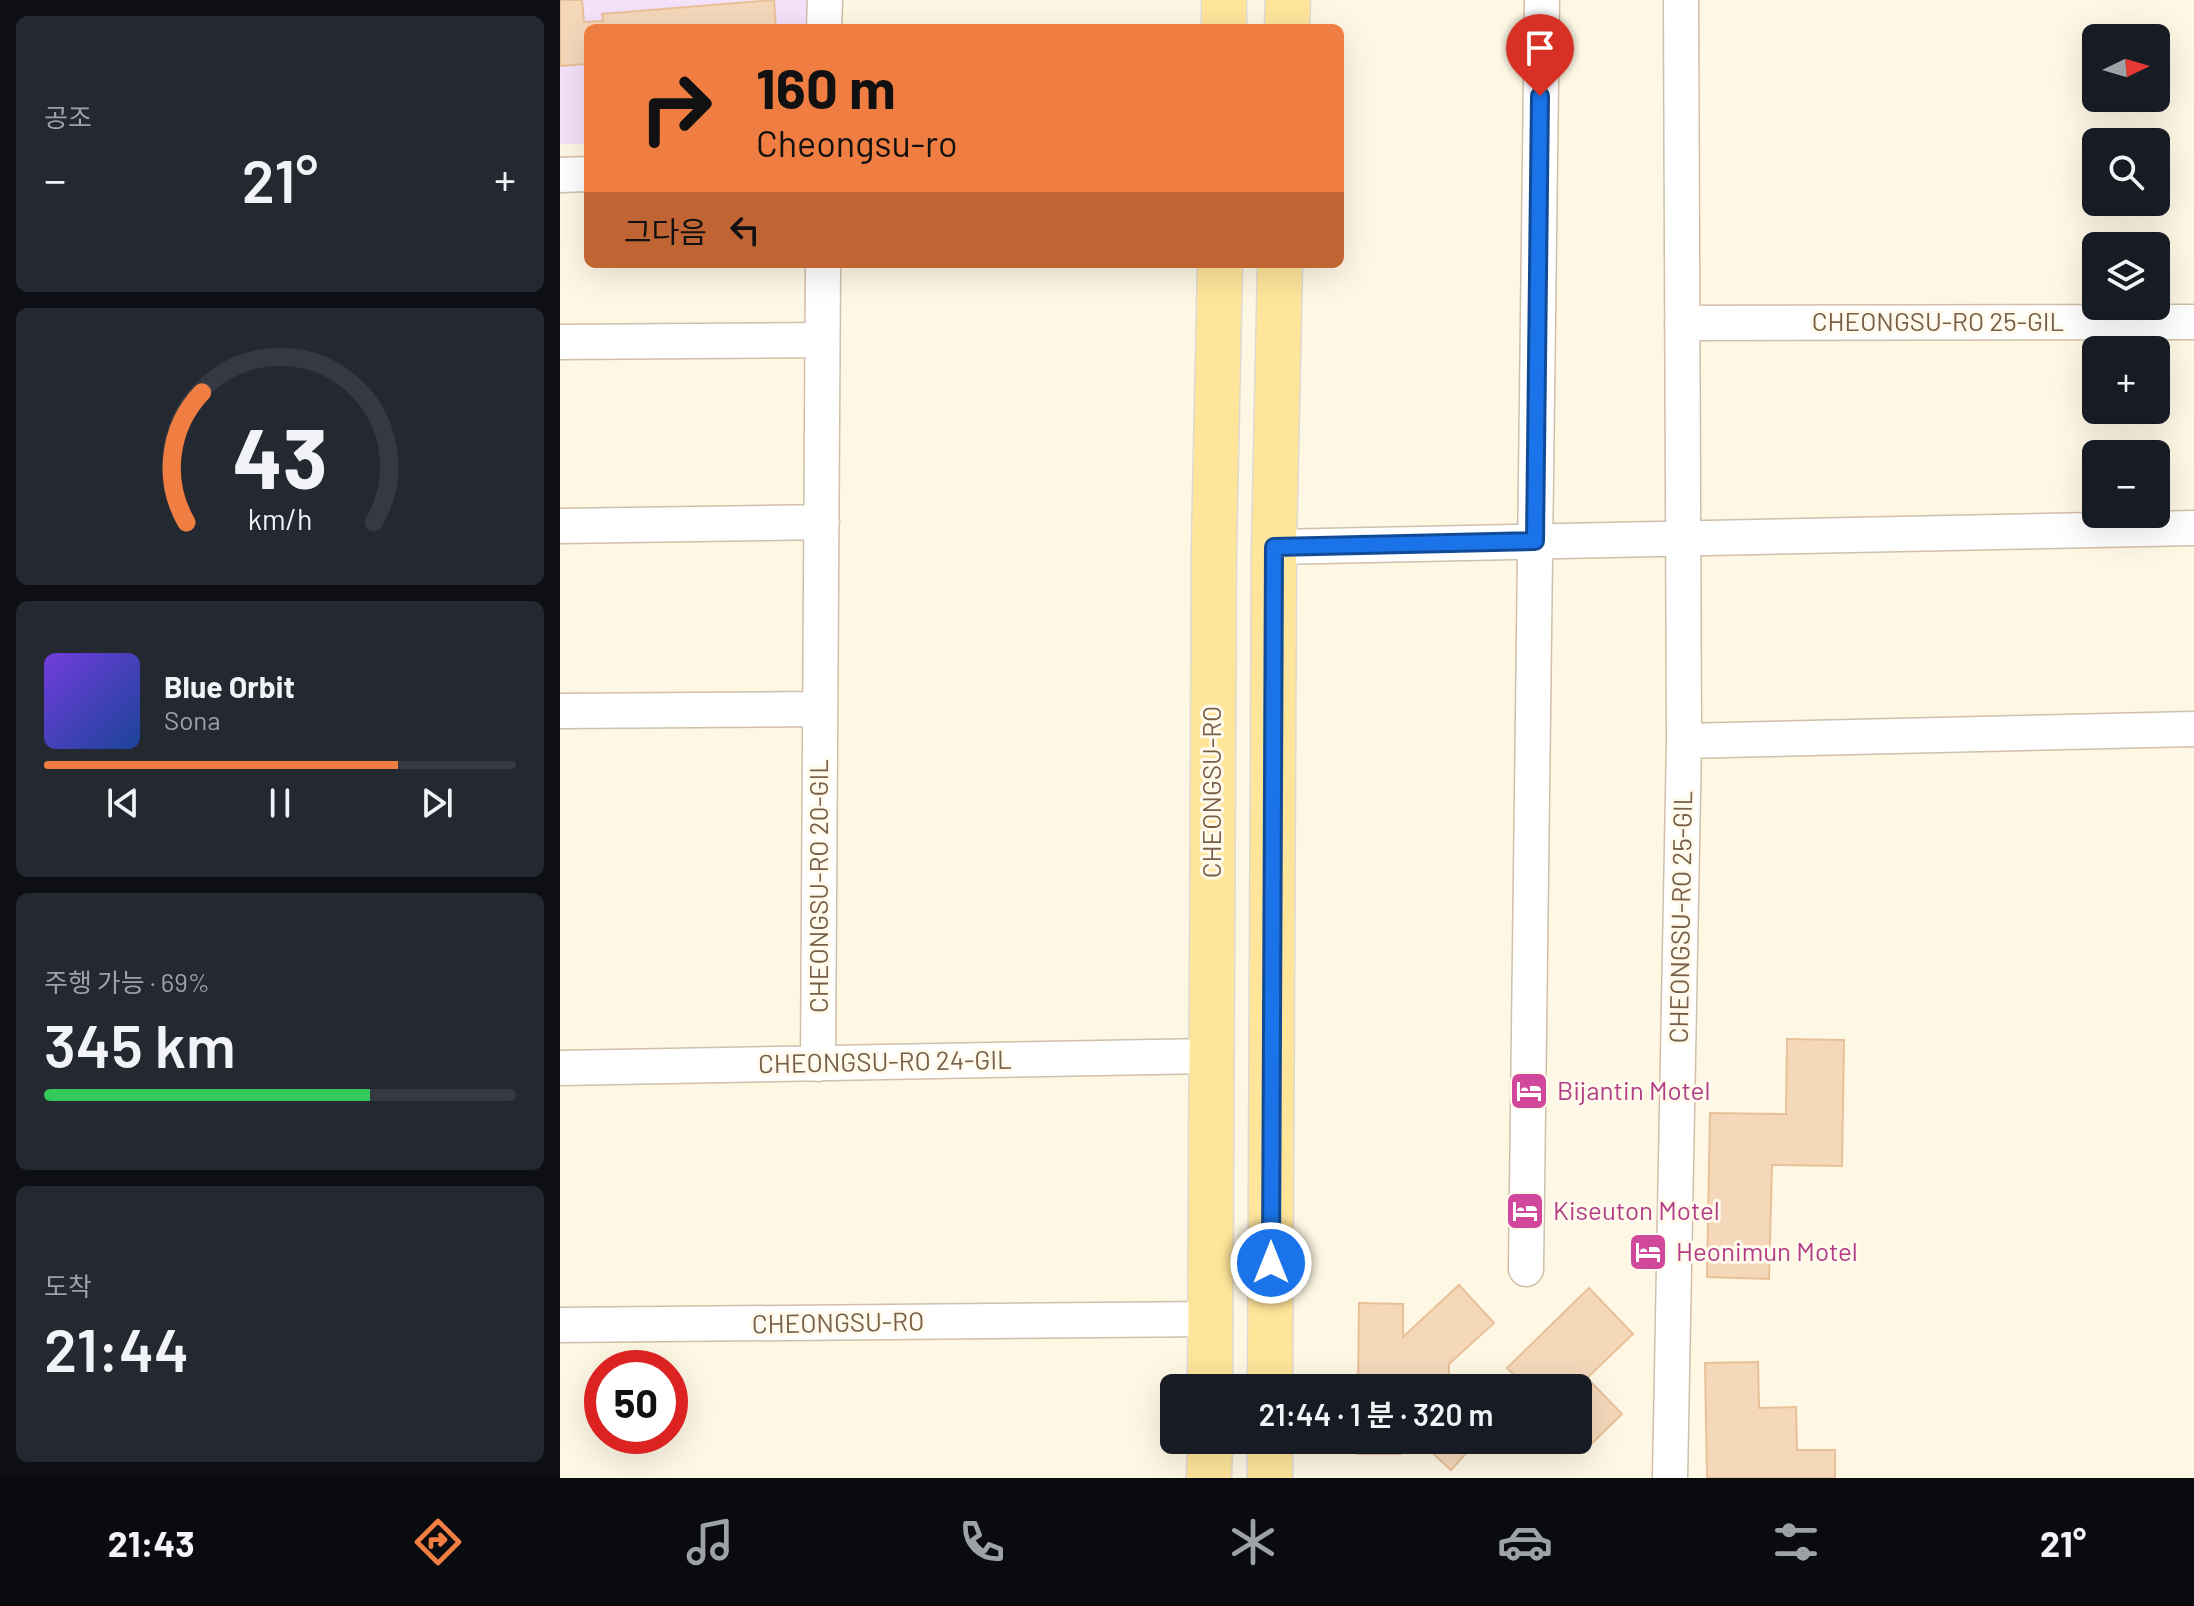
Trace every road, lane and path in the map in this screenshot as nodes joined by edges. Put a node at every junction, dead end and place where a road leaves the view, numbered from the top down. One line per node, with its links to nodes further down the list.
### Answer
1 (825, 0): 6 (street)
2 (1224, 0): 7 (main road)
3 (1288, 0): 8 (main road)
4 (1542, 0): 22 (street)
5 (1681, 0): 15 (street, CHEONGSU-RO 25-GIL)
6 (824, 24)
7 (1224, 24)
8 (1287, 24)
9 (584, 174): 10 (street)
10 (560, 175)
11 (823, 268): 16 (street, CHEONGSU-RO 20-GIL)
12 (1220, 268): 28 (main road, CHEONGSU-RO)
13 (1280, 268): 23 (main road)
14 (2194, 322): 15 (street, CHEONGSU-RO 25-GIL)
15 (1682, 323): 21 (street, CHEONGSU-RO 25-GIL)
16 (822, 340): 17 (street); 18 (street, CHEONGSU-RO 20-GIL)
17 (560, 342)
18 (822, 522): 19 (street); 24 (street, CHEONGSU-RO 20-GIL)
19 (560, 526)
20 (2194, 528): 21 (street)
21 (1684, 540): 22 (street); 27 (street, CHEONGSU-RO 25-GIL)
22 (1535, 541): 23 (street); 31 (street)
23 (1274, 547): 35 (main road)
24 (820, 709): 25 (street); 29 (street, CHEONGSU-RO 20-GIL)
25 (560, 711)
26 (2194, 729): 27 (street)
27 (1684, 741): 40 (street, CHEONGSU-RO 25-GIL)
28 (1210, 1056): 29 (street, CHEONGSU-RO 24-GIL); 32 (main road, CHEONGSU-RO)
29 (818, 1064): 30 (street, CHEONGSU-RO 24-GIL)
30 (560, 1068)
31 (1526, 1269)
32 (1211, 1319): 33 (street, CHEONGSU-RO); 34 (main road, CHEONGSU-RO)
33 (560, 1325)
34 (1210, 1374)
35 (1270, 1374)
36 (1210, 1454): 38 (main road)
37 (1270, 1454): 39 (main road)
38 (1209, 1478)
39 (1270, 1478)
40 (1670, 1478)

